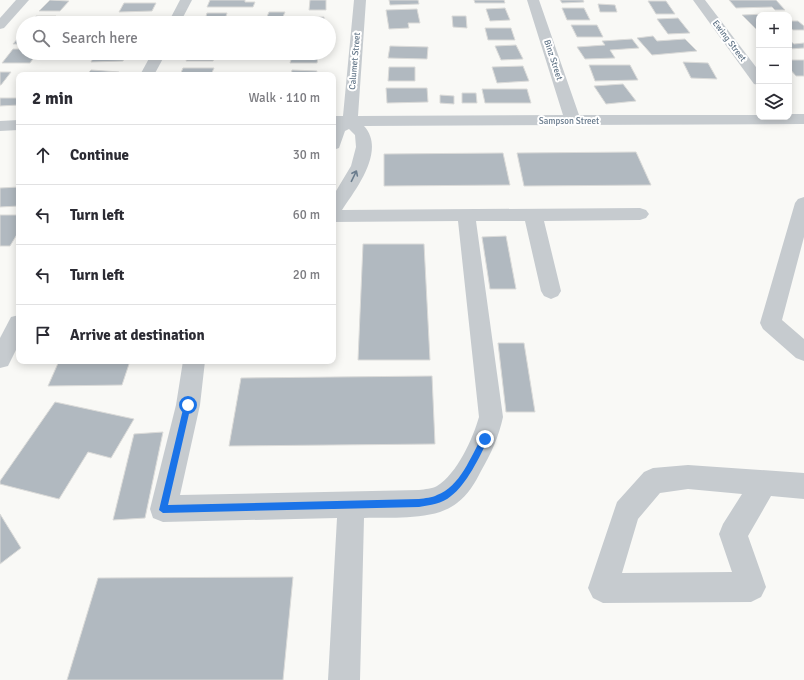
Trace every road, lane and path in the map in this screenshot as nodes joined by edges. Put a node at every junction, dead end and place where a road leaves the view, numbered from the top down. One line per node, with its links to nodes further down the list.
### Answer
1 (23, 0): 7 (street)
2 (186, 0): 6 (street)
3 (360, 0): 15 (street, Calumet Street)
4 (533, 0): 16 (street, Binz Street)
5 (699, 0): 10 (street, Ewing Street)
6 (178, 16)
7 (0, 25)
8 (155, 60): 9 (street)
9 (149, 72)
10 (756, 77)
11 (756, 118): 16 (street, Sampson Street)
12 (792, 118): 13 (street, Sampson Street)
13 (804, 119)
14 (336, 121): 15 (street, Sampson Street)
15 (350, 121): 16 (street, Sampson Street); 19 (street); 21 (street, one-way to 15)
16 (573, 121)
17 (16, 125): 18 (street)
18 (0, 126)
19 (336, 135)
20 (804, 203): 28 (street)
21 (336, 205)
22 (533, 214): 23 (street); 24 (street); 26 (street)
23 (640, 214)
24 (466, 215): 25 (street); 33 (street)
25 (336, 216)
26 (551, 292)
27 (16, 329): 29 (street)
28 (804, 352)
29 (0, 360)
30 (194, 364): 33 (street)
31 (764, 483): 31 (street); 32 (street)
32 (804, 486)
33 (351, 505): 34 (street)
34 (344, 680)

